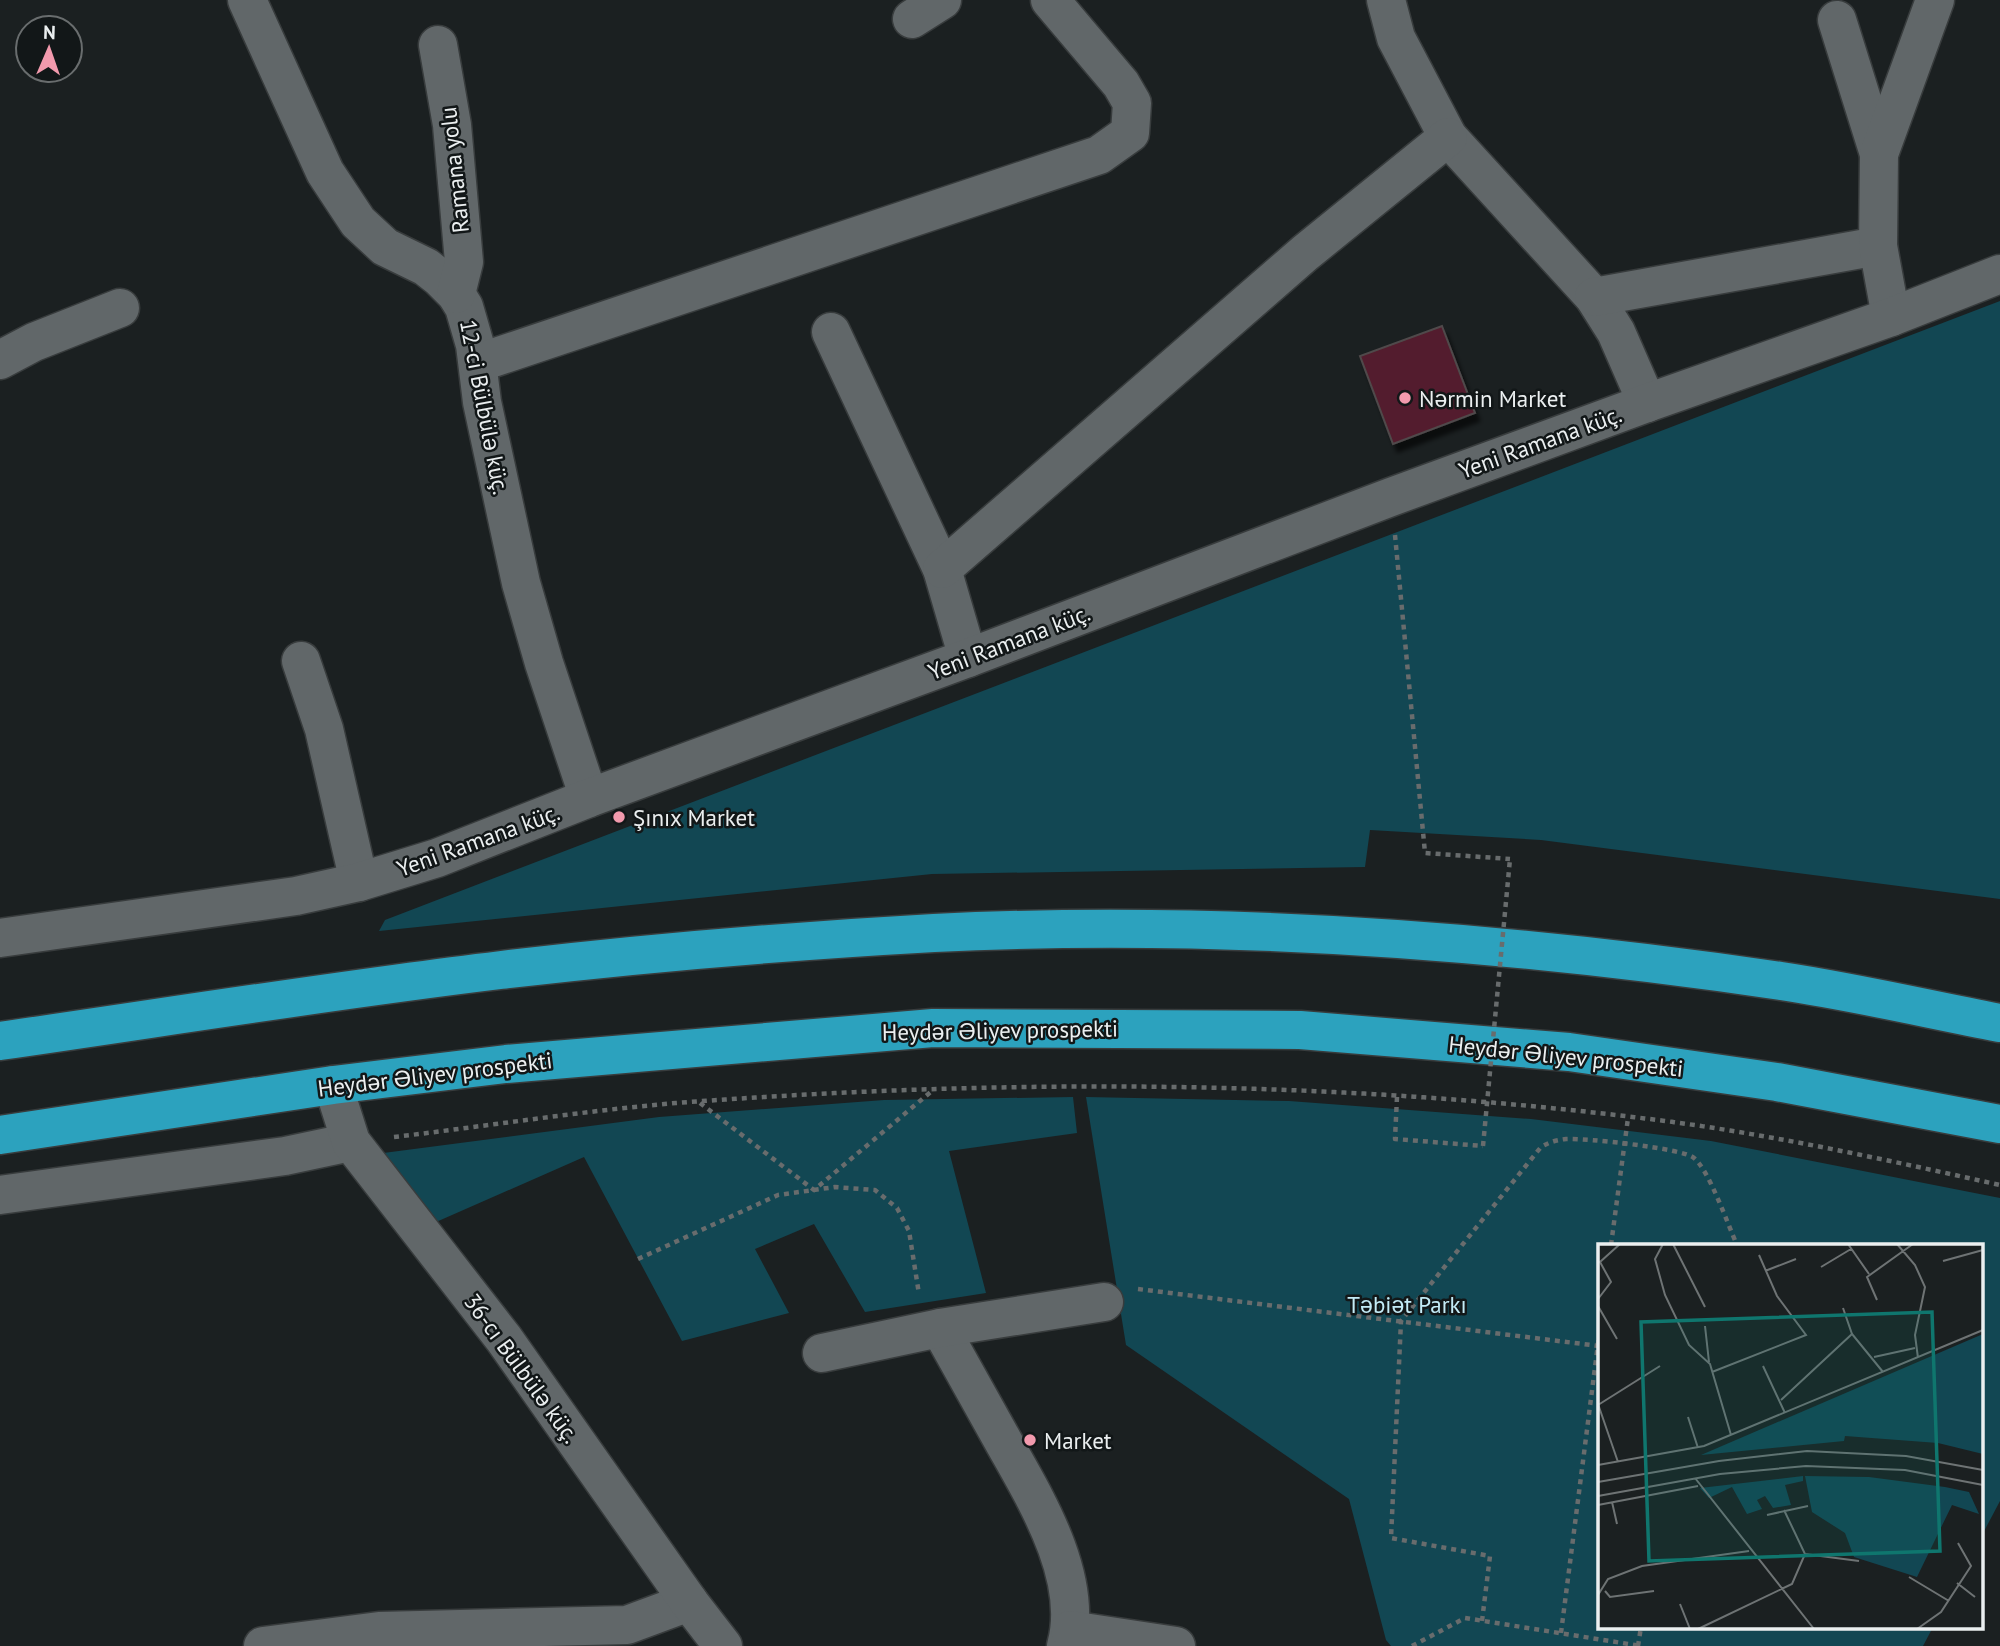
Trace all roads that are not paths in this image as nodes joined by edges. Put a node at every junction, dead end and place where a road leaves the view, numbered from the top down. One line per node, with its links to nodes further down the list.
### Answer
1 (247, 0): 11 (street, 12-ci Bülbülə küç.)
2 (1050, 0): 17 (street)
3 (1387, 0): 7 (street)
4 (1936, 0): 8 (street)
5 (1837, 20): 8 (street)
6 (438, 45): 11 (street, Ramana yolu)
7 (1448, 137): 12 (street); 19 (street)
8 (1880, 154): 9 (street)
9 (1878, 246): 12 (street); 14 (street)
10 (2000, 274): 14 (street, Yeni Ramana küç.)
11 (456, 294): 17 (street, 12-ci Bülbülə küç.)
12 (1594, 297): 18 (street)
13 (120, 308): 16 (street)
14 (1891, 317): 18 (street, Yeni Ramana küç.)
15 (831, 332): 19 (street)
16 (0, 360)
17 (478, 363): 22 (street, 12-ci Bülbülə küç.)
18 (1647, 403): 20 (street, Yeni Ramana küç.)
19 (942, 569): 20 (street)
20 (968, 658): 22 (street, Yeni Ramana küç.)
21 (301, 661): 23 (street)
22 (589, 798): 23 (street, Yeni Ramana küç.)
23 (359, 882): 24 (street, Yeni Ramana küç.)
24 (0, 938)
25 (2000, 1023): 26 (highway)
26 (0, 1041)
27 (333, 1085): 28 (highway, Heydər Əliyev prospekti); 29 (highway, Heydər Əliyev prospekti); 30 (street, 36-cı Bülbülə küç.)
28 (2000, 1124)
29 (0, 1135)
30 (351, 1142): 31 (street); 35 (street, 36-cı Bülbülə küç.)
31 (0, 1195)
32 (1117, 1295): 33 (street)
33 (940, 1328): 34 (street); 36 (street)
34 (822, 1353)
35 (689, 1602): 37 (street); 38 (street, 36-cı Bülbülə küç.)
36 (1068, 1638): 39 (street)
37 (263, 1646)
38 (723, 1646)
39 (1176, 1646)

